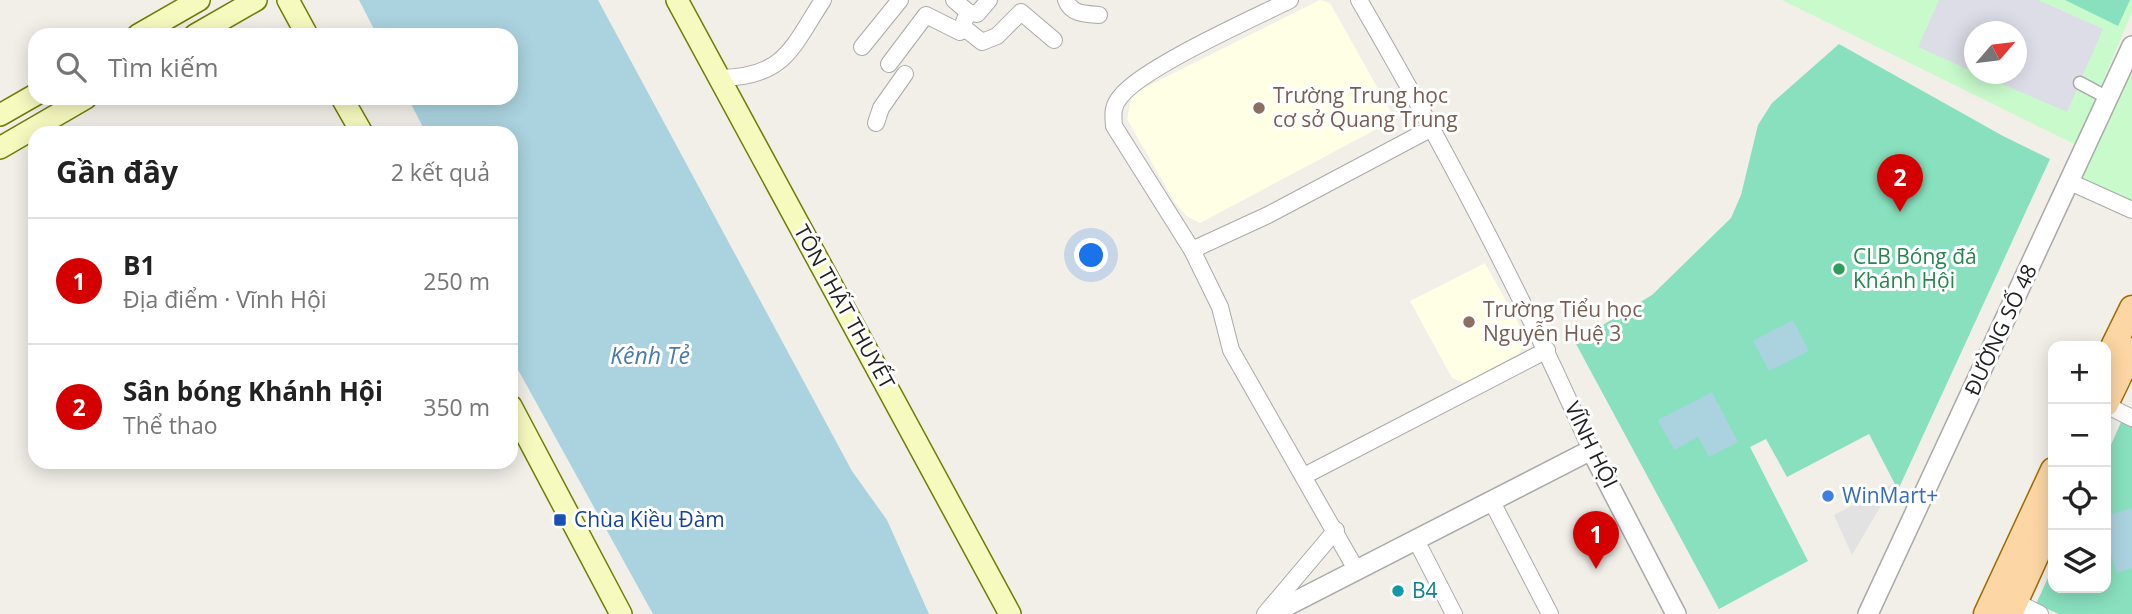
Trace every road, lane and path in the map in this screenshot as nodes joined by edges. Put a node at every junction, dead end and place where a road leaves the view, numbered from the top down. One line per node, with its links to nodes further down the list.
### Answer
1 (199, 0): 14 (main road)
2 (256, 0): 15 (main road)
3 (288, 0): 16 (main road)
4 (677, 0): 22 (main road, TÔN THẤT THUYẾT)
5 (823, 0): 22 (street)
6 (900, 0): 19 (street)
7 (954, 0): 13 (street)
8 (989, 0): 13 (street)
9 (1066, 0): 12 (street)
10 (1290, 0): 37 (street)
11 (1359, 0): 32 (street, VĨNH HỘI)
12 (1099, 15)
13 (965, 20): 17 (street); 20 (street)
14 (150, 28)
15 (207, 28)
16 (303, 28)
17 (1054, 40)
18 (2132, 46): 24 (street, ĐƯỜNG SỐ 48)
19 (862, 47)
20 (889, 64)
21 (905, 74): 29 (street)
22 (719, 78): 56 (main road, TÔN THẤT THUYẾT)
23 (2080, 83): 24 (street)
24 (2108, 98): 35 (street, ĐƯỜNG SỐ 48)
25 (28, 99): 28 (main road)
26 (73, 105): 30 (main road)
27 (346, 105): 31 (main road)
28 (0, 115)
29 (876, 123)
30 (35, 126)
31 (358, 126)
32 (1434, 127): 37 (street); 39 (street, VĨNH HỘI)
33 (28, 130): 34 (main road)
34 (1, 145)
35 (2070, 181): 36 (street); 62 (street, ĐƯỜNG SỐ 48)
36 (2132, 210)
37 (1192, 250): 47 (street)
38 (2132, 308): 41 (main road)
39 (1547, 350): 46 (street, VĨNH HỘI); 47 (street)
40 (2132, 350): 42 (main road)
41 (2111, 351)
42 (2106, 404)
43 (2111, 408): 44 (street)
44 (2132, 418)
45 (518, 419): 55 (main road)
46 (1591, 450): 49 (street); 61 (street, VĨNH HỘI)
47 (1304, 476): 50 (street)
48 (2048, 481): 63 (main road)
49 (1491, 500): 52 (street); 60 (street)
50 (1336, 530): 53 (street); 57 (street)
51 (2048, 530): 54 (main road)
52 (1416, 540): 53 (street); 59 (street)
53 (1357, 571): 58 (street)
54 (2013, 608): 64 (street)
55 (621, 614)
56 (1010, 614)
57 (1265, 614)
58 (1271, 614)
59 (1454, 614)
60 (1550, 614)
61 (1676, 614)
62 (1868, 614)
63 (1986, 614)
64 (2040, 614)

